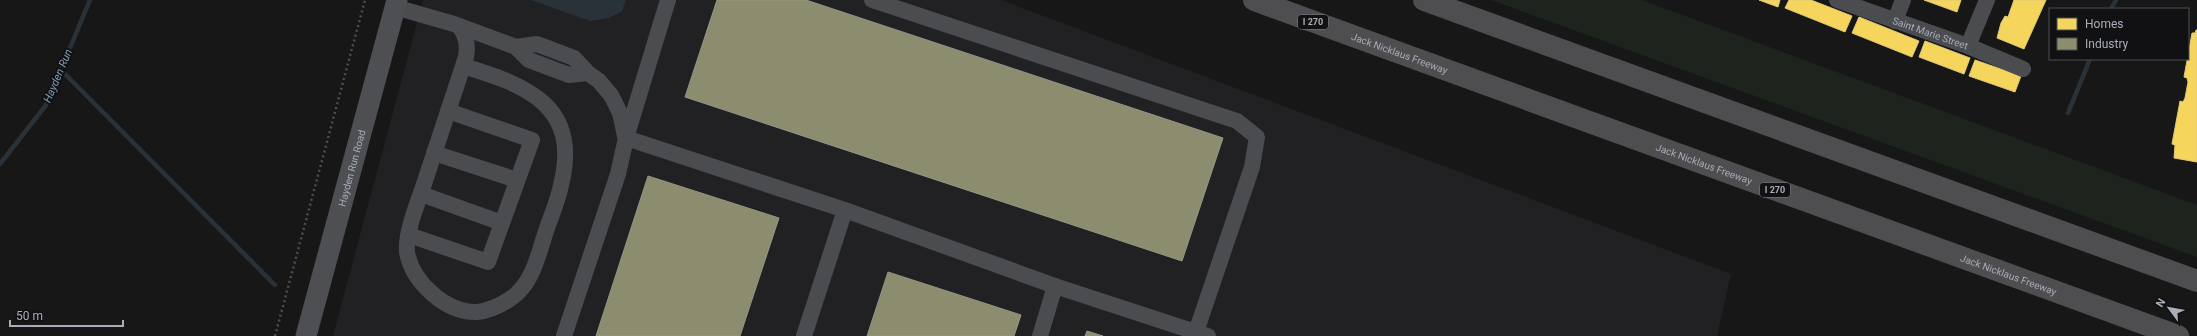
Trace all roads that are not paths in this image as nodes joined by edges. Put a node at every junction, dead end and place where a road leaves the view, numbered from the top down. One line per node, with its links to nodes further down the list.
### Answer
1 (668, 0): 15 (street)
2 (872, 0): 24 (street)
3 (1254, 0): 29 (highway, Jack Nicklaus Freeway / I 270)
4 (1424, 0): 22 (highway)
5 (1837, 0): 9 (street, Saint Marie Street)
6 (1904, 0): 9 (street)
7 (1987, 0): 11 (street)
8 (396, 3): 10 (street); 25 (main road, Hayden Run Road)
9 (1895, 21): 11 (street, Saint Marie Street)
10 (459, 26): 12 (street); 15 (street)
11 (1968, 46): 13 (street, Saint Marie Street)
12 (464, 66): 14 (street); 21 (street)
13 (2024, 69)
14 (448, 112): 16 (street); 17 (street)
15 (626, 138): 19 (street); 26 (street)
16 (434, 153): 17 (street); 18 (street)
17 (517, 180): 20 (street)
18 (421, 194): 20 (street); 21 (street)
19 (844, 210): 23 (street); 27 (street)
20 (502, 223): 21 (street)
21 (409, 235)
22 (2197, 281)
23 (1055, 286): 24 (street); 28 (street)
24 (1202, 334)
25 (306, 336)
26 (564, 336)
27 (804, 336)
28 (1040, 336)
29 (2178, 336)

